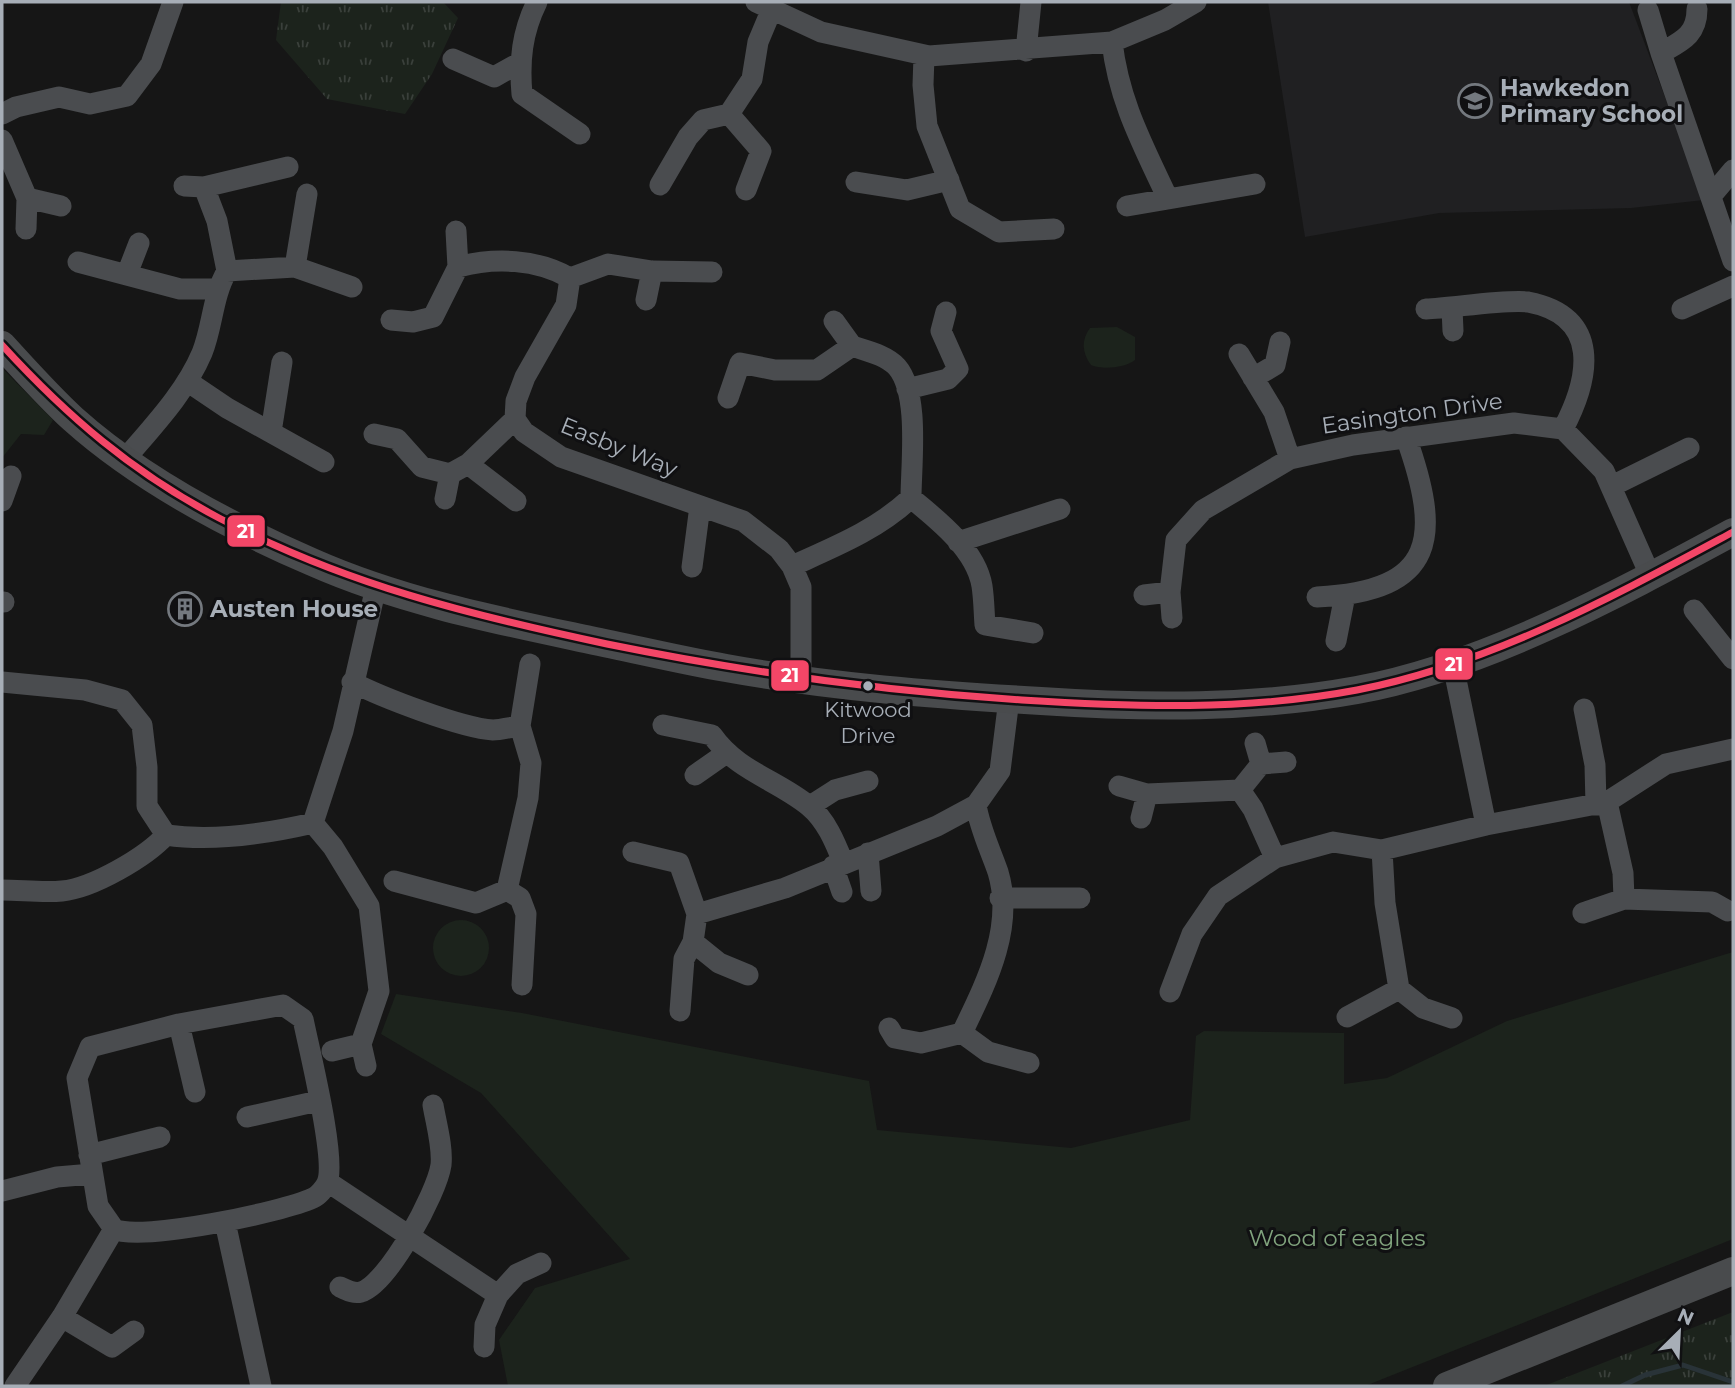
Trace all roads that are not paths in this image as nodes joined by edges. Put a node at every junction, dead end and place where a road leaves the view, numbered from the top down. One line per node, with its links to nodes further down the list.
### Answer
1 (173, 2): 14 (street)
2 (537, 2): 13 (street)
3 (1031, 2): 9 (street)
4 (1196, 2): 8 (street)
5 (764, 6): 11 (street); 15 (street)
6 (1697, 9): 10 (street)
7 (1648, 10): 10 (street)
8 (1112, 42): 9 (street); 28 (street)
9 (1026, 51): 11 (street)
10 (1661, 53): 26 (street)
11 (923, 56): 20 (street)
12 (453, 59): 13 (street)
13 (519, 63): 16 (street)
14 (2, 114)
15 (730, 114): 23 (street); 24 (street)
16 (580, 134)
17 (2, 140): 27 (street)
18 (288, 167): 43 (street)
19 (1733, 170): 26 (street)
20 (949, 180): 21 (street); 32 (street)
21 (856, 181)
22 (1255, 184): 28 (street)
23 (660, 185)
24 (746, 190)
25 (307, 194): 37 (street)
26 (1712, 195): 35 (street)
27 (27, 198): 29 (street); 31 (street)
28 (1168, 199): 30 (street)
29 (61, 206)
30 (1127, 206)
31 (26, 229)
32 (1054, 229)
33 (456, 231): 38 (street)
34 (139, 243): 41 (street)
35 (1733, 261)
36 (78, 262): 41 (street)
37 (295, 267): 43 (street); 44 (street)
38 (458, 267): 42 (street); 51 (street)
39 (652, 271): 40 (street); 42 (street); 46 (street)
40 (712, 272)
41 (127, 274): 43 (street)
42 (570, 278): 63 (street)
43 (222, 280): 60 (street)
44 (352, 286)
45 (1733, 286): 49 (street)
46 (646, 300)
47 (1452, 308): 48 (street); 53 (street); 64 (street)
48 (1426, 309)
49 (1682, 309)
50 (946, 312): 61 (street)
51 (391, 320)
52 (834, 321): 56 (street)
53 (1453, 331)
54 (1280, 342): 59 (street)
55 (2, 345): 69 (street)
56 (852, 346): 61 (street); 62 (street)
57 (1239, 354): 59 (street)
58 (282, 362): 65 (street)
59 (1253, 378): 70 (street)
60 (187, 381): 65 (street); 69 (street)
61 (906, 389): 75 (street)
62 (728, 398)
63 (515, 419): 72 (street); 79 (street, Easby Way)
64 (1563, 429): 67 (street, Easington Drive); 74 (street)
65 (271, 432): 71 (street)
66 (374, 434): 72 (street)
67 (1405, 437): 70 (street, Easington Drive); 89 (street)
68 (1689, 449): 74 (street)
69 (126, 458): 86 (street)
70 (1290, 459): 87 (street, Easington Drive)
71 (324, 462)
72 (459, 469): 76 (street); 78 (street)
73 (11, 476): 77 (street)
74 (1612, 486): 85 (street)
75 (911, 498): 82 (street); 83 (street)
76 (445, 499)
77 (2, 501)
78 (516, 501)
79 (700, 506): 83 (street, Easby Way); 84 (street)
80 (1060, 509): 82 (street)
81 (1733, 532): 85 (street)
82 (958, 542): 93 (street)
83 (792, 566): 98 (street, Easby Way)
84 (692, 567)
85 (1650, 575): 97 (street)
86 (376, 587): 98 (street); 100 (street)
87 (1170, 592): 88 (street); 92 (street, Easington Drive)
88 (1144, 595)
89 (1345, 595): 90 (street); 94 (street)
90 (1317, 597)
91 (1694, 610): 95 (street)
92 (1172, 618)
93 (1033, 633)
94 (1336, 641)
95 (1733, 659)
96 (530, 664): 104 (street)
97 (1453, 665): 101 (street); 120 (street)
98 (801, 679): 101 (street)
99 (2, 682): 121 (street)
100 (352, 682): 104 (street); 119 (street)
101 (1009, 699): 116 (street)
102 (1584, 709): 115 (street)
103 (663, 725): 107 (street)
104 (520, 726): 129 (street)
105 (1255, 743): 109 (street)
106 (1733, 749): 115 (street)
107 (725, 754): 110 (street); 117 (street)
108 (1286, 762): 109 (street)
109 (1261, 764): 113 (street)
110 (695, 775)
111 (868, 781): 117 (street)
112 (1119, 786): 114 (street)
113 (1240, 790): 114 (street); 125 (street)
114 (1147, 794): 118 (street)
115 (1602, 803): 120 (street); 134 (street)
116 (976, 805): 124 (street); 132 (street)
117 (810, 807): 126 (street)
118 (1141, 818)
119 (313, 823): 121 (street); 149 (street)
120 (1486, 825): 122 (street)
121 (166, 835): 128 (street)
122 (1382, 849): 125 (street); 141 (street)
123 (633, 852): 137 (street)
124 (868, 853): 126 (street); 130 (street)
125 (1275, 858): 142 (street)
126 (838, 864): 131 (street); 137 (street)
127 (394, 881): 129 (street)
128 (2, 890)
129 (507, 890): 140 (street)
130 (871, 891)
131 (842, 892)
132 (1000, 898): 133 (street); 148 (street)
133 (1080, 898)
134 (1624, 899): 135 (street); 136 (street)
135 (1728, 911)
136 (1583, 913)
137 (697, 914): 138 (street)
138 (693, 942): 139 (street); 143 (street)
139 (748, 975)
140 (522, 985)
141 (1399, 989): 144 (street); 145 (street)
142 (1170, 992)
143 (680, 1011)
144 (1347, 1017)
145 (1452, 1018)
146 (179, 1024): 153 (street); 154 (street); 158 (street)
147 (889, 1028): 148 (street)
148 (962, 1033): 151 (street)
149 (361, 1044): 150 (street); 152 (street)
150 (332, 1052)
151 (1029, 1063)
152 (366, 1066)
153 (195, 1092)
154 (318, 1101): 156 (street); 159 (street)
155 (433, 1105): 163 (street)
156 (247, 1117)
157 (160, 1137): 158 (street)
158 (91, 1165): 160 (street); 162 (street)
159 (328, 1182): 161 (street); 163 (street)
160 (2, 1191)
161 (225, 1222): 162 (street); 172 (street)
162 (114, 1229): 168 (street)
163 (409, 1236): 166 (street); 167 (street)
164 (541, 1263): 167 (street)
165 (1733, 1271): 173 (street)
166 (340, 1287)
167 (498, 1295): 170 (street)
168 (62, 1317): 169 (street); 171 (street)
169 (134, 1331)
170 (484, 1347)
171 (15, 1386)
172 (261, 1386)
173 (1447, 1386)

